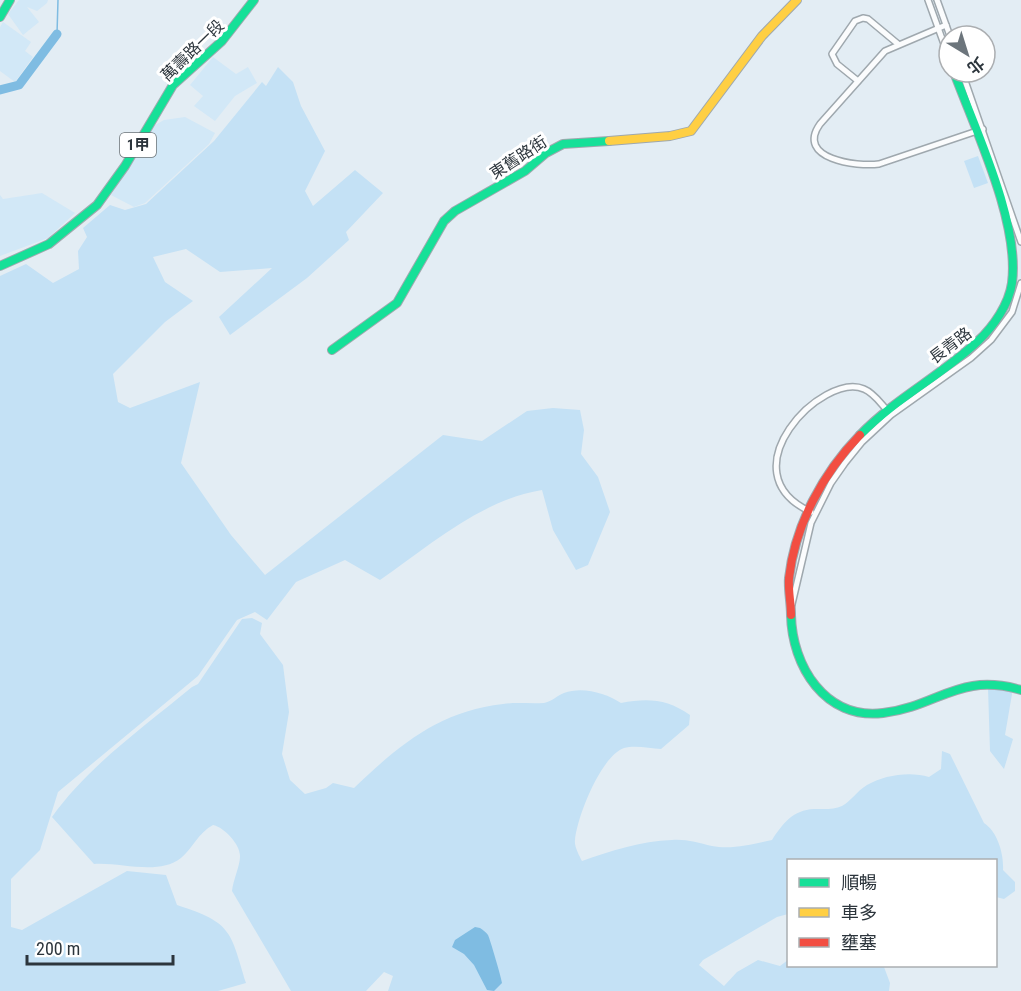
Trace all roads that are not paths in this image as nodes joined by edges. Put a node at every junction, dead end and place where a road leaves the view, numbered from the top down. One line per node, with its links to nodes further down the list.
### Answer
1 (4, 0): 8 (street)
2 (10, 0): 9 (street)
3 (248, 0): 19 (street, 萬壽路一段 / 1甲)
4 (254, 0): 19 (street, 萬壽路一段 / 1甲)
5 (797, 0): 21 (street, 東舊路街)
6 (928, 0): 11 (street)
7 (937, 0): 10 (street)
8 (0, 6)
9 (0, 17)
10 (946, 24)
11 (937, 25)
12 (937, 28): 13 (street)
13 (898, 44): 14 (street); 14 (street)
14 (858, 81): 17 (street)
15 (959, 84): 17 (street, 長青路)
16 (966, 84): 17 (street, 長青路)
17 (979, 130): 18 (street, 長青路); 22 (street, 長青路)
18 (1021, 242)
19 (0, 264)
20 (1021, 283): 22 (street, 長青路)
21 (332, 350)
22 (888, 412): 23 (street, 長青路); 23 (street)
23 (813, 512): 24 (street, 長青路)
24 (1021, 690)

